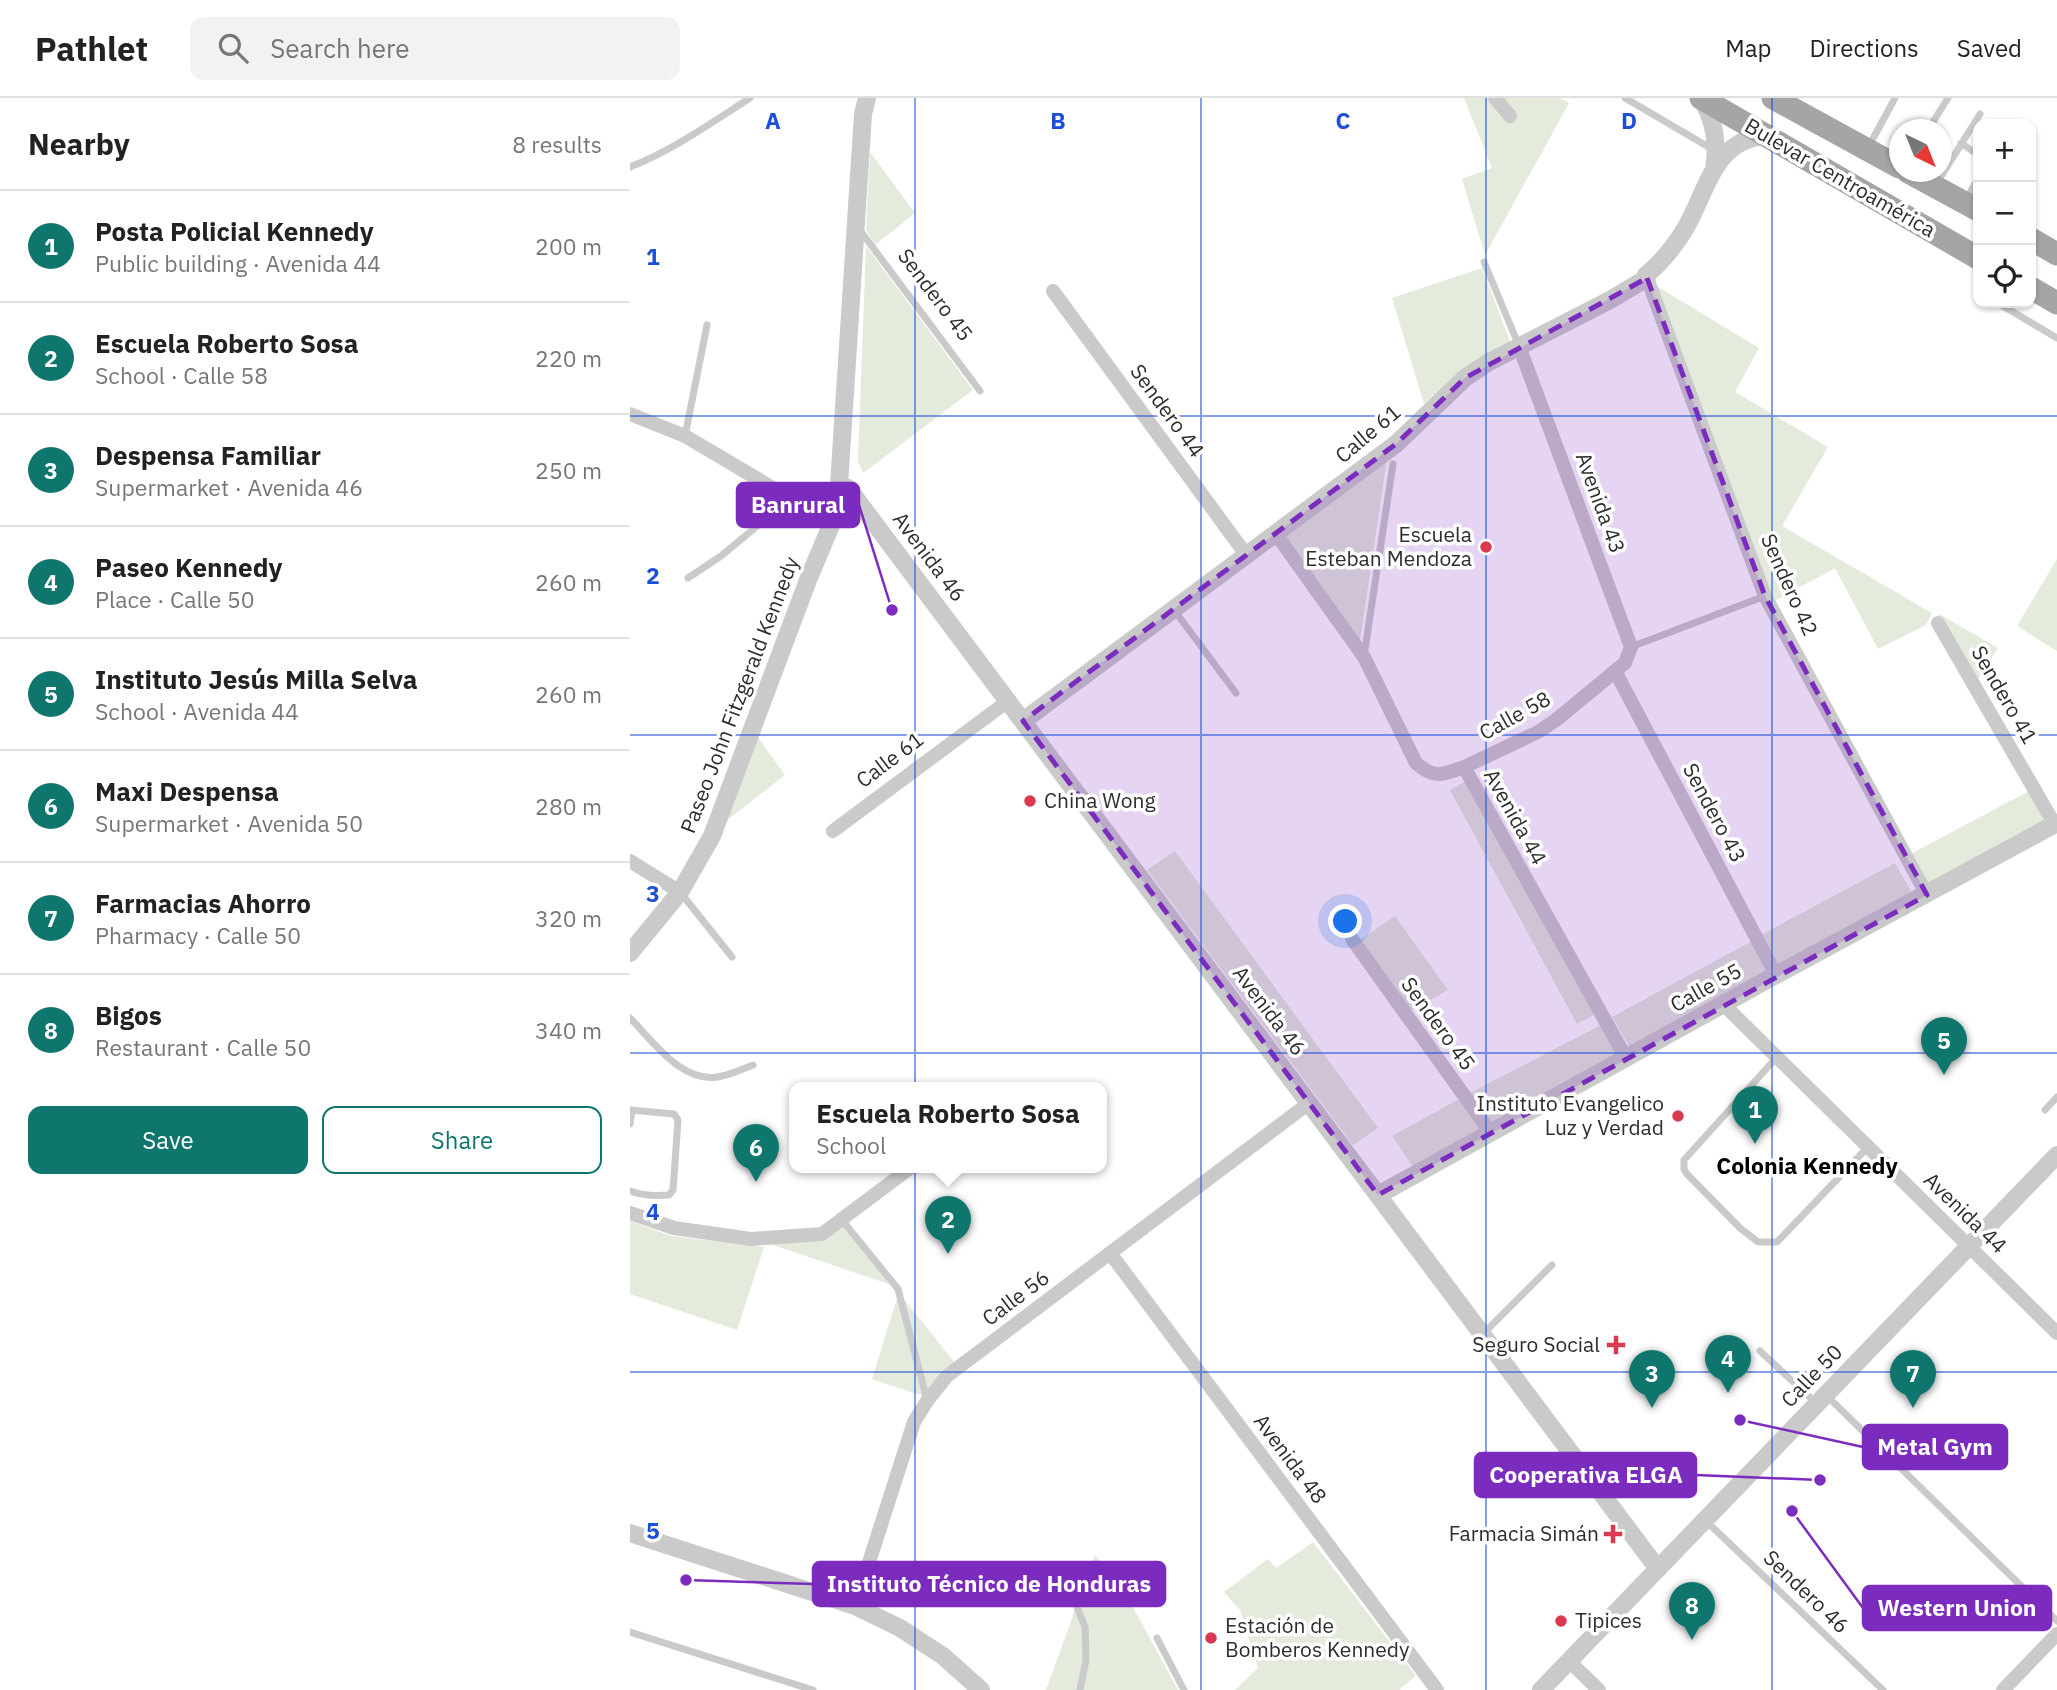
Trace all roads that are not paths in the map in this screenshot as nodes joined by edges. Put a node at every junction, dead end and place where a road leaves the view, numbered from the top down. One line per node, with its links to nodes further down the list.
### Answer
1 (750, 98): 18 (lane)
2 (867, 98): 24 (street, Paseo John Fitzgerald Kennedy)
3 (1495, 98): 10 (street)
4 (1625, 98): 15 (lane)
5 (1701, 98): 12 (main road, Bulevar Centroamérica); 15 (street, Calle 61)
6 (1773, 98): 14 (main road, Bulevar Centroamérica)
7 (1895, 98): 14 (lane)
8 (1948, 98): 11 (lane)
9 (1980, 114): 13 (lane)
10 (1510, 116)
11 (1935, 119)
12 (1767, 136): 19 (street, Calle 61); 27 (main road, Bulevar Centroamérica)
13 (1961, 143): 16 (lane); 22 (lane)
14 (1867, 149): 17 (main road, Bulevar Centroamérica)
15 (1717, 151): 19 (street, Calle 61)
16 (1973, 151)
17 (1889, 161)
18 (630, 167)
19 (1714, 170): 29 (street, Calle 61)
20 (1927, 182): 22 (main road, Bulevar Centroamérica)
21 (1977, 182): 23 (lane)
22 (1934, 186): 23 (main road, Bulevar Centroamérica)
23 (1971, 206)
24 (856, 225): 37 (lane, Sendero 45); 41 (street, Paseo John Fitzgerald Kennedy)
25 (2036, 242): 26 (main road)
26 (2057, 254)
27 (1973, 255)
28 (1484, 262): 36 (lane)
29 (1647, 278): 36 (street, Calle 61); 47 (street, Sendero 42)
30 (1053, 291): 45 (street, Sendero 44)
31 (2036, 291): 32 (main road)
32 (2057, 303)
33 (2006, 308): 35 (lane)
34 (707, 325): 39 (lane)
35 (2057, 338)
36 (1519, 346): 44 (street, Calle 61); 50 (street, Avenida 43)
37 (980, 391)
38 (630, 414): 39 (street)
39 (685, 436): 42 (street)
40 (1392, 464): 51 (lane)
41 (839, 485): 43 (street, Paseo John Fitzgerald Kennedy); 54 (street, Avenida 46)
42 (791, 498): 43 (street); 46 (lane)
43 (832, 523): 60 (street, Paseo John Fitzgerald Kennedy)
44 (1276, 534): 45 (street, Calle 61); 51 (street, Avenida 44)
45 (1247, 556): 48 (street, Calle 61)
46 (688, 578)
47 (1765, 596): 50 (lane); 61 (street, Sendero 42)
48 (1174, 610): 53 (lane); 55 (street, Calle 61)
49 (1938, 622): 57 (street, Sendero 41)
50 (1631, 647): 52 (street)
51 (1364, 657): 56 (street, Avenida 44)
52 (1615, 671): 56 (street, Calle 58); 65 (street, Sendero 43)
53 (1236, 693)
54 (1008, 701): 55 (street, Avenida 46); 58 (street, Calle 61)
55 (1023, 721): 72 (street, Avenida 46)
56 (1464, 767): 69 (street, Avenida 44)
57 (2056, 824): 61 (street, Calle 55)
58 (833, 831)
59 (630, 861): 60 (street)
60 (680, 892): 63 (street, Paseo John Fitzgerald Kennedy); 64 (lane)
61 (1927, 895): 65 (street, Calle 55)
62 (1352, 939): 76 (street, Sendero 45)
63 (630, 953)
64 (732, 957)
65 (1776, 975): 66 (street, Calle 55)
66 (1724, 1005): 68 (street, Avenida 44); 69 (street, Calle 55)
67 (630, 1018): 70 (lane)
68 (1777, 1057): 77 (street, Avenida 44); 77 (lane)
69 (1626, 1058): 76 (street, Calle 55)
70 (753, 1065)
71 (2057, 1097): 74 (lane)
72 (1309, 1103): 81 (street, Avenida 46); 85 (street, Calle 56)
73 (631, 1110): 75 (lane); 80 (lane)
74 (2045, 1110)
75 (630, 1124)
76 (1491, 1133): 81 (street, Calle 55)
77 (1868, 1147): 84 (street, Avenida 44)
78 (2057, 1155): 84 (street, Calle 50)
79 (903, 1173): 83 (street)
80 (630, 1191)
81 (1378, 1195): 88 (street, Avenida 46)
82 (630, 1213): 83 (street)
83 (842, 1220): 91 (lane)
84 (1969, 1246): 87 (street, Avenida 44); 90 (street, Calle 50)
85 (1110, 1252): 91 (street, Calle 56); 107 (street, Avenida 48)
86 (1552, 1265): 88 (lane)
87 (2057, 1333)
88 (1483, 1335): 94 (street, Avenida 46)
89 (1760, 1351): 90 (lane)
90 (1821, 1399): 92 (street, Calle 50); 97 (lane)
91 (927, 1401): 96 (street, Calle 56)
92 (1705, 1520): 94 (street, Calle 50); 110 (lane, Sendero 46)
93 (630, 1533): 96 (street)
94 (1658, 1569): 101 (street, Calle 50)
95 (1074, 1600): 105 (lane)
96 (855, 1606): 104 (street)
97 (2057, 1621)
98 (630, 1632): 103 (lane)
99 (2057, 1634): 111 (street)
100 (1157, 1638): 102 (lane)
101 (1569, 1661): 108 (street, Calle 50); 109 (street)
102 (1183, 1687): 106 (lane)
103 (813, 1690)
104 (981, 1690)
105 (1080, 1690)
106 (1173, 1690)
107 (1437, 1690)
108 (1541, 1690)
109 (1600, 1690)
110 (1883, 1690)
111 (2003, 1690)

